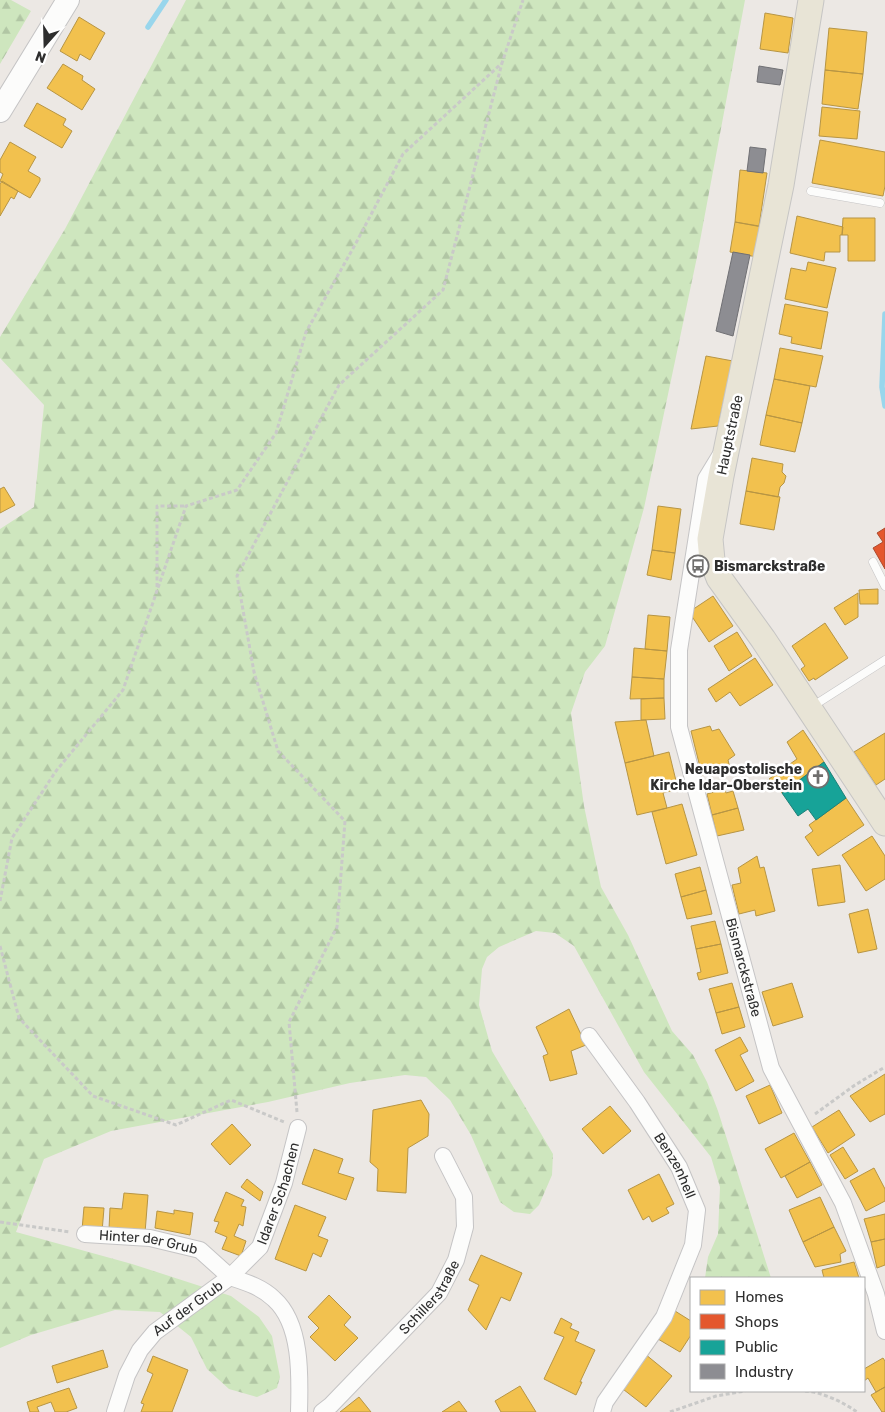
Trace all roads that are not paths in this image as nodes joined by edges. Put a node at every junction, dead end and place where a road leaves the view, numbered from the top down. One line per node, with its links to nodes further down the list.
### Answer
1 (68, 0): 3 (main road)
2 (812, 0): 6 (main road, Hauptstraße)
3 (0, 111)
4 (811, 191): 5 (lane)
5 (880, 203)
6 (728, 443): 10 (main road, Hauptstraße); 17 (street, Bismarckstraße)
7 (873, 562): 8 (lane)
8 (885, 586)
9 (885, 660): 10 (lane)
10 (809, 709): 11 (main road, Hauptstraße)
11 (885, 823)
12 (589, 1036): 21 (street, Benzenhell)
13 (298, 1128): 16 (street, Idarer Schachen)
14 (443, 1156): 20 (street, Schillerstraße)
15 (85, 1234): 16 (street, Hinter der Grub)
16 (230, 1277): 18 (street, Auf der Grub); 19 (street, Auf der Grub)
17 (885, 1331)
18 (115, 1412)
19 (299, 1412)
20 (322, 1412)
21 (602, 1412)

